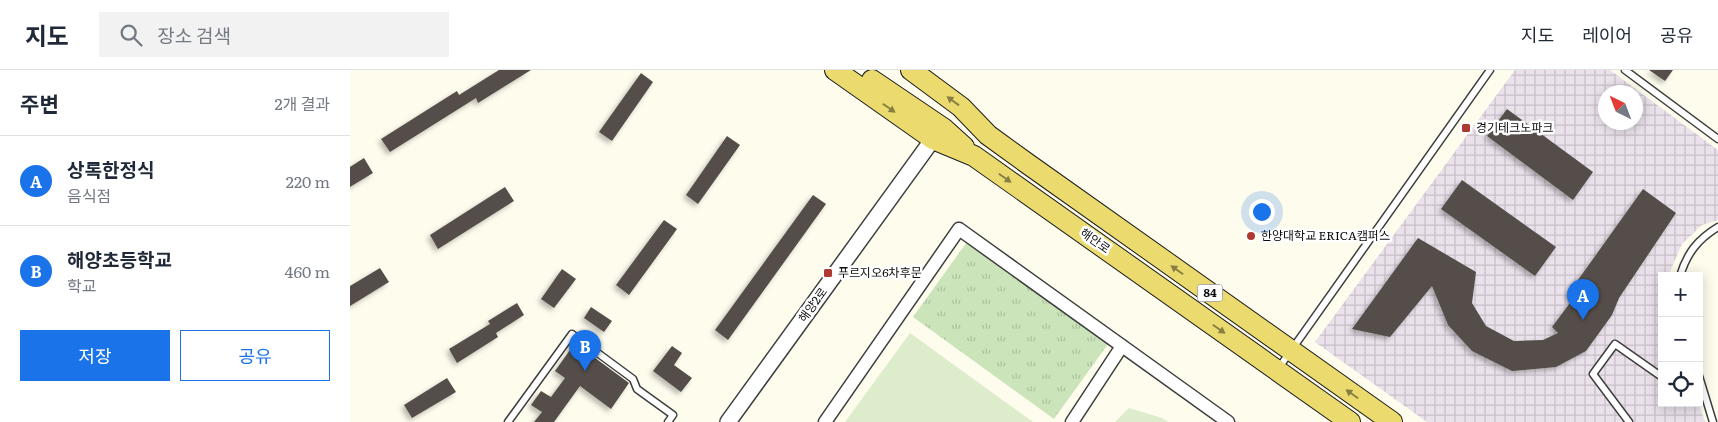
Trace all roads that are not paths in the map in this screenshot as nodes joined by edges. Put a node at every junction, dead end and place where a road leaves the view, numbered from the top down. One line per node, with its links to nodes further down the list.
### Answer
1 (835, 70): 8 (main road, 해안로 / 84, one-way to 8)
2 (858, 70): 10 (main road)
3 (882, 70): 7 (main road)
4 (911, 70): 7 (main road, 해안로 / 84, one-way to 4)
5 (1490, 70): 14 (lane)
6 (1625, 70): 9 (lane)
7 (988, 135): 14 (main road, 해안로 / 84, one-way to 7)
8 (933, 139): 10 (main road, 해안로 / 84); 20 (street, 해양2로)
9 (1718, 139)
10 (974, 156): 15 (main road, 해안로 / 84, one-way to 15)
11 (1718, 226): 12 (lane)
12 (1681, 272)
13 (1122, 346): 21 (street); 22 (street); 23 (street)
14 (1291, 350): 15 (lane); 25 (main road, 해안로 / 84, one-way to 14)
15 (1278, 370): 24 (main road, 해안로 / 84)
16 (1658, 374): 26 (lane)
17 (1703, 394): 27 (lane)
18 (508, 422): 19 (lane)
19 (668, 422)
20 (728, 422)
21 (825, 422)
22 (1072, 422)
23 (1228, 422)
24 (1350, 422)
25 (1392, 422)
26 (1629, 422)
27 (1713, 422)

